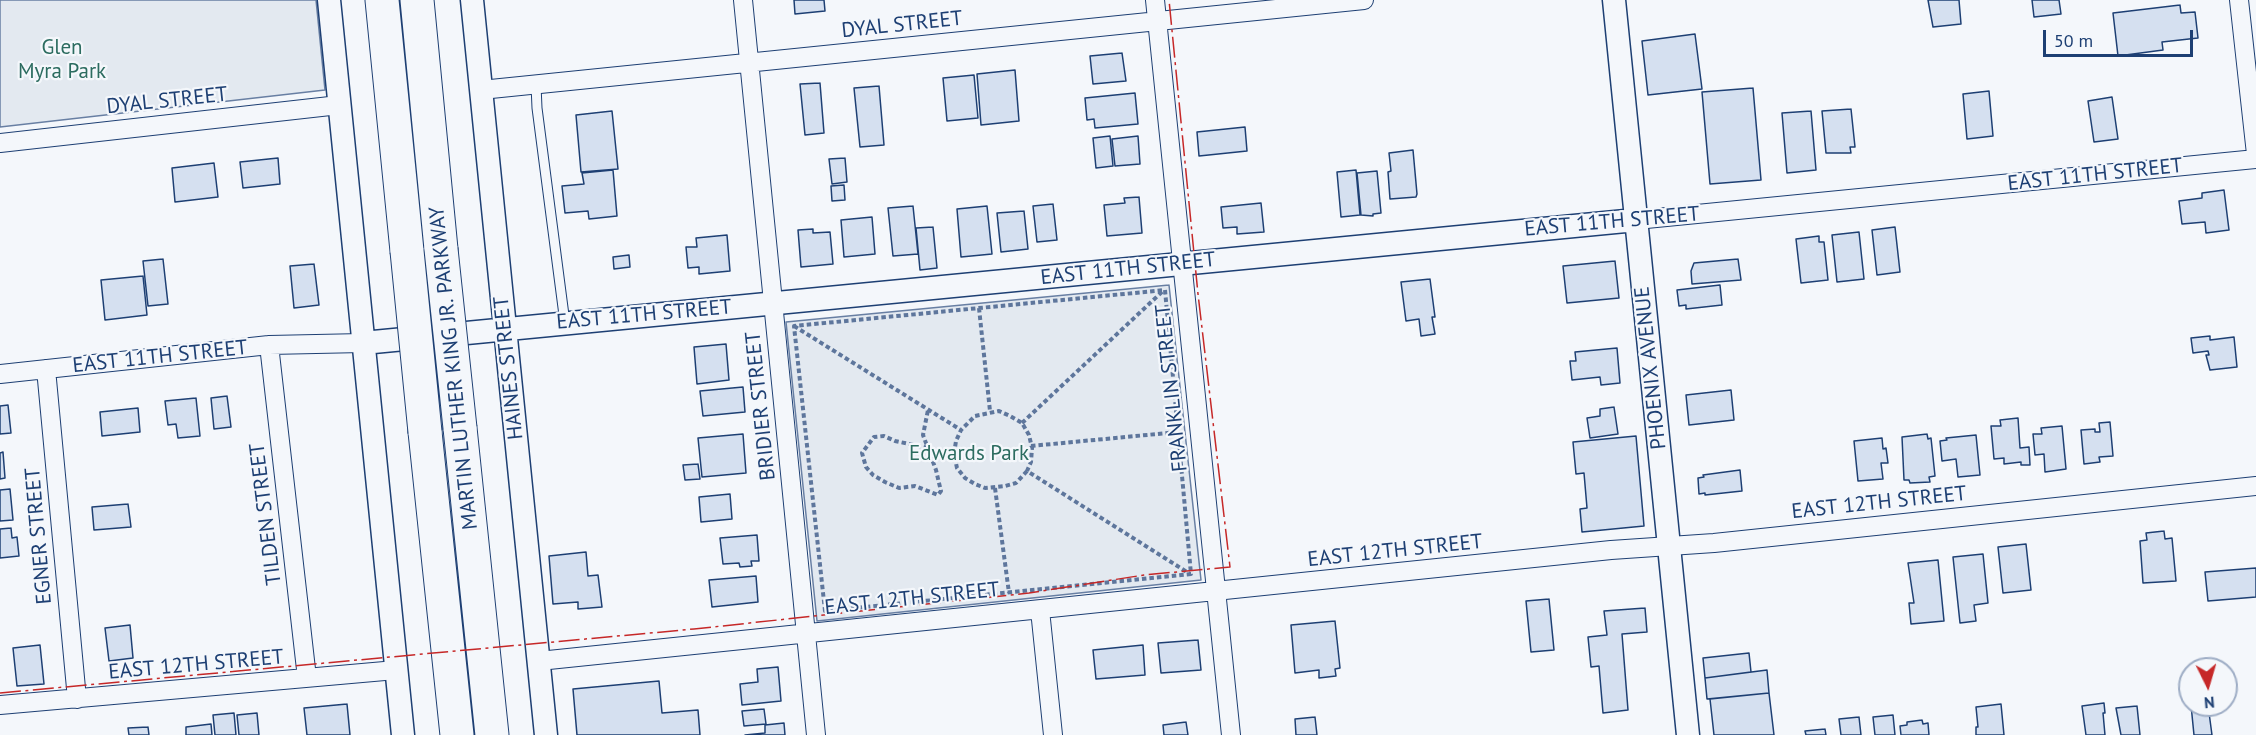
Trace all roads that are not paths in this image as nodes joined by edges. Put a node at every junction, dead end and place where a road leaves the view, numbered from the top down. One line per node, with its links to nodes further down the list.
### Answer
1 (329, 0): 14 (street)
2 (382, 0): 38 (highway, MARTIN LUTHER KING JR. PARKWAY, bridge)
3 (417, 0): 39 (highway, MARTIN LUTHER KING JR. PARKWAY, bridge)
4 (472, 0): 13 (street, HAINES STREET)
5 (743, 0): 11 (street, BRIDIER STREET)
6 (1155, 0): 10 (street, FRANKLIN STREET)
7 (1364, 0): 10 (street, DYAL STREET)
8 (1614, 0): 18 (street, PHOENIX AVENUE)
9 (2245, 12): 16 (street)
10 (1158, 22): 11 (street, DYAL STREET); 19 (street, FRANKLIN STREET)
11 (749, 64): 12 (street, DYAL STREET); 20 (street, BRIDIER STREET)
12 (536, 85): 13 (street, DYAL STREET); 21 (lane)
13 (481, 90): 22 (street, HAINES STREET)
14 (339, 105): 15 (street, DYAL STREET); 23 (street)
15 (0, 143)
16 (2256, 154)
17 (2256, 159): 18 (street, EAST 11TH STREET)
18 (1636, 220): 19 (street, EAST 11TH STREET); 28 (street, PHOENIX AVENUE)
19 (1183, 264): 20 (street, EAST 11TH STREET); 29 (street, FRANKLIN STREET)
20 (773, 303): 21 (street, EAST 11TH STREET); 31 (street, BRIDIER STREET)
21 (565, 323): 22 (street, EAST 11TH STREET)
22 (505, 329): 23 (street, EAST 11TH STREET); 32 (street, HAINES STREET)
23 (363, 343): 24 (street, EAST 11TH STREET); 33 (street)
24 (269, 345): 25 (street, EAST 11TH STREET); 34 (street, TILDEN STREET)
25 (46, 369): 26 (street, EAST 11TH STREET); 35 (street, EGNER STREET)
26 (0, 374)
27 (2256, 486): 28 (street, EAST 12TH STREET)
28 (1669, 546): 29 (street, EAST 12TH STREET); 44 (street, PHOENIX AVENUE)
29 (1216, 592): 30 (street, EAST 12TH STREET); 43 (street, FRANKLIN STREET)
30 (1040, 610): 31 (street, EAST 12TH STREET); 42 (street)
31 (807, 632): 32 (street, EAST 12TH STREET); 41 (street, BRIDIER STREET)
32 (539, 661): 40 (street, HAINES STREET)
33 (396, 670): 34 (street, EAST 12TH STREET); 37 (street)
34 (307, 678): 35 (street, EAST 12TH STREET)
35 (77, 699): 36 (street, EAST 12TH STREET)
36 (0, 705)
37 (403, 735)
38 (457, 735)
39 (492, 735)
40 (546, 735)
41 (816, 735)
42 (1053, 735)
43 (1231, 735)
44 (1688, 735)

